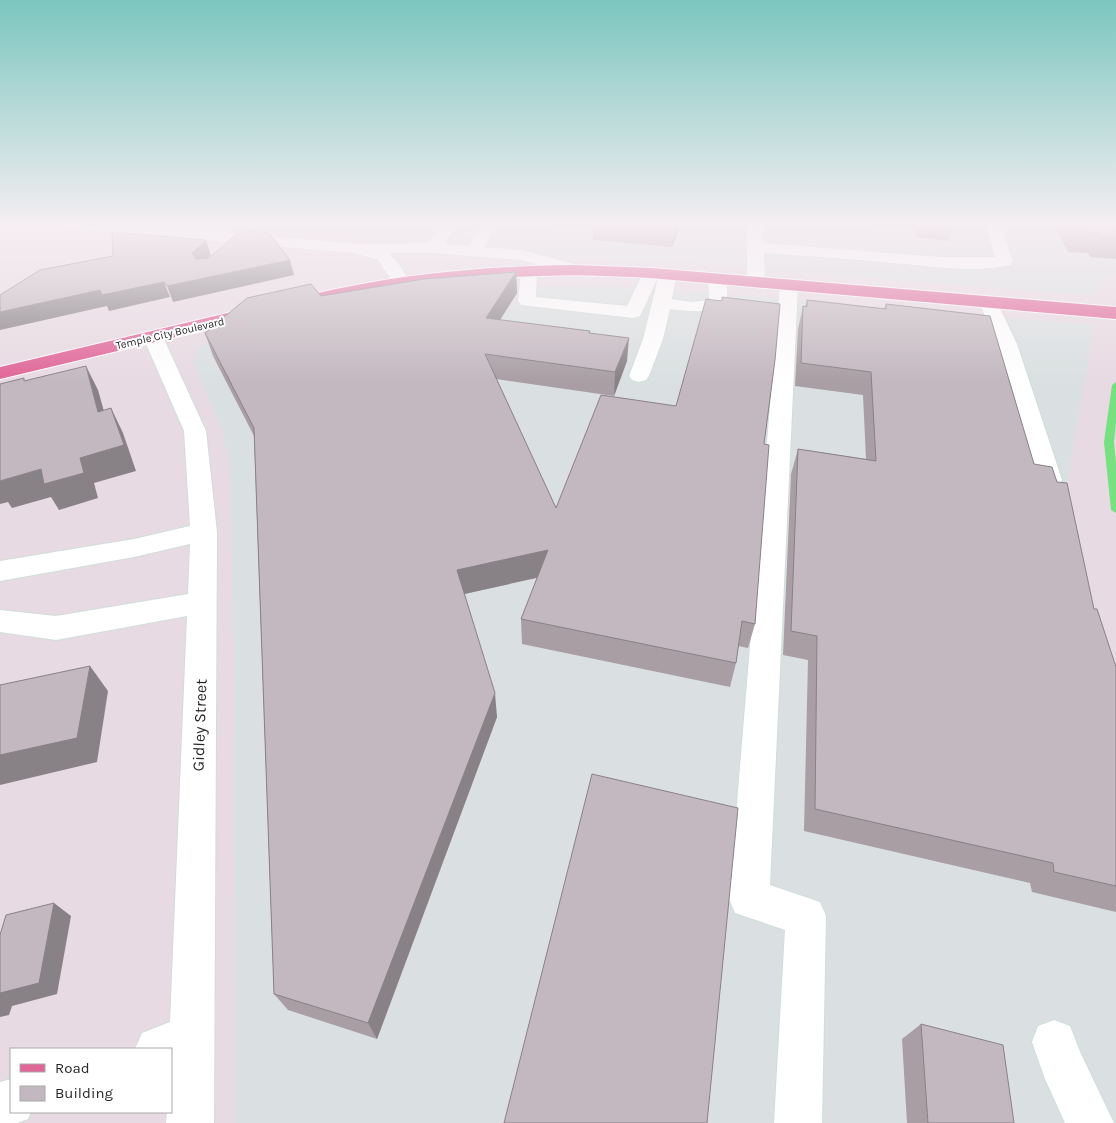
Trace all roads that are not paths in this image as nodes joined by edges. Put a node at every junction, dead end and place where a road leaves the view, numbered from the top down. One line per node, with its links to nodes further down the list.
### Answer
1 (398, 275): 10 (street)
2 (477, 275): 10 (main road)
3 (528, 275): 4 (street)
4 (659, 275)
5 (660, 275): 14 (street)
6 (680, 275): 8 (main road)
7 (756, 275): 9 (street)
8 (717, 278): 9 (main road); 14 (street)
9 (756, 282): 11 (main road)
10 (402, 283): 13 (main road)
11 (788, 284): 12 (main road); 28 (street)
12 (988, 302): 16 (main road); 20 (street)
13 (296, 303)
14 (662, 303): 19 (street)
15 (277, 307): 17 (main road, Temple City Boulevard)
16 (1111, 312)
17 (153, 337): 18 (main road, Temple City Boulevard); 21 (street, Gidley Street)
18 (0, 373)
19 (639, 376)
20 (1050, 480)
21 (204, 532): 22 (street); 23 (street, Gidley Street)
22 (0, 572)
23 (202, 603): 24 (street); 26 (street, Gidley Street)
24 (0, 621)
25 (1054, 1042): 29 (street)
26 (174, 1044): 27 (street, Gidley Street)
27 (190, 1123)
28 (798, 1123)
29 (1090, 1123)

